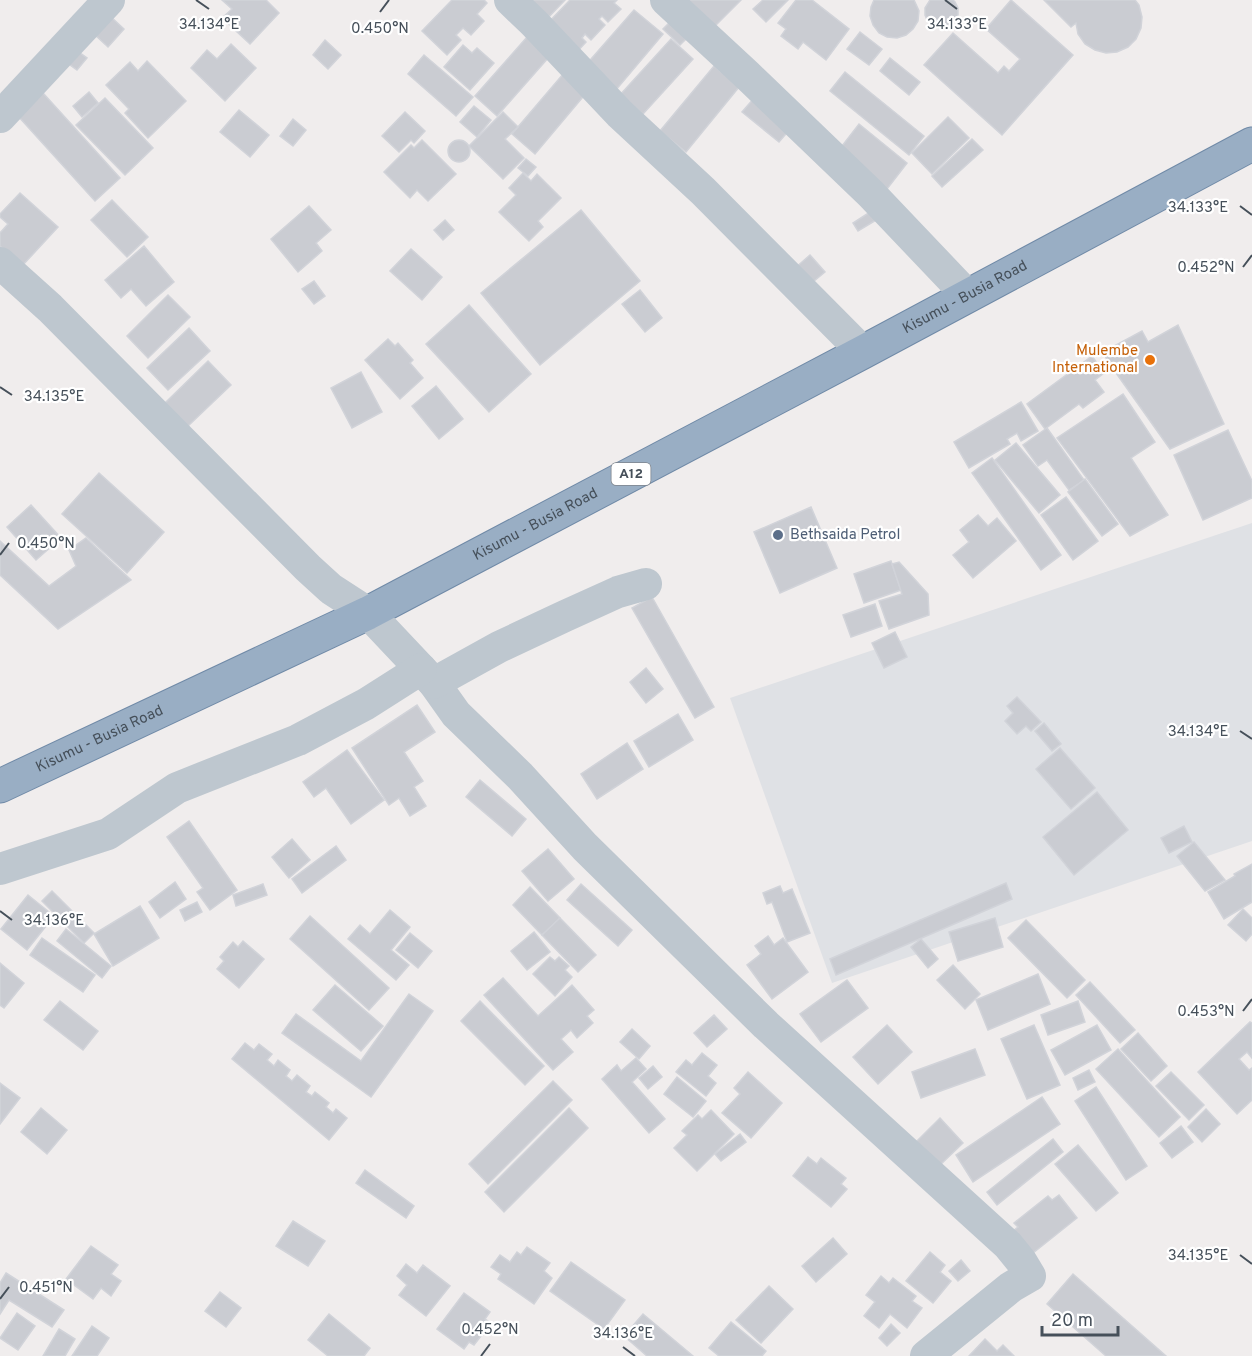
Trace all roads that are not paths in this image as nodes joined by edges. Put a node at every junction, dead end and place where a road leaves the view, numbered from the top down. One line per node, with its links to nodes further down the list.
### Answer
1 (110, 0): 4 (street)
2 (510, 0): 8 (street)
3 (666, 0): 7 (street)
4 (0, 117)
5 (1252, 144): 7 (highway, Kisumu - Busia Road / A12)
6 (0, 263): 10 (street)
7 (968, 296): 8 (highway, Kisumu - Busia Road / A12)
8 (863, 352): 10 (highway, Kisumu - Busia Road / A12)
9 (646, 584): 11 (street)
10 (368, 613): 11 (street); 12 (highway, Kisumu - Busia Road / A12)
11 (428, 676): 13 (street); 14 (street)
12 (0, 786)
13 (0, 869)
14 (926, 1356)

